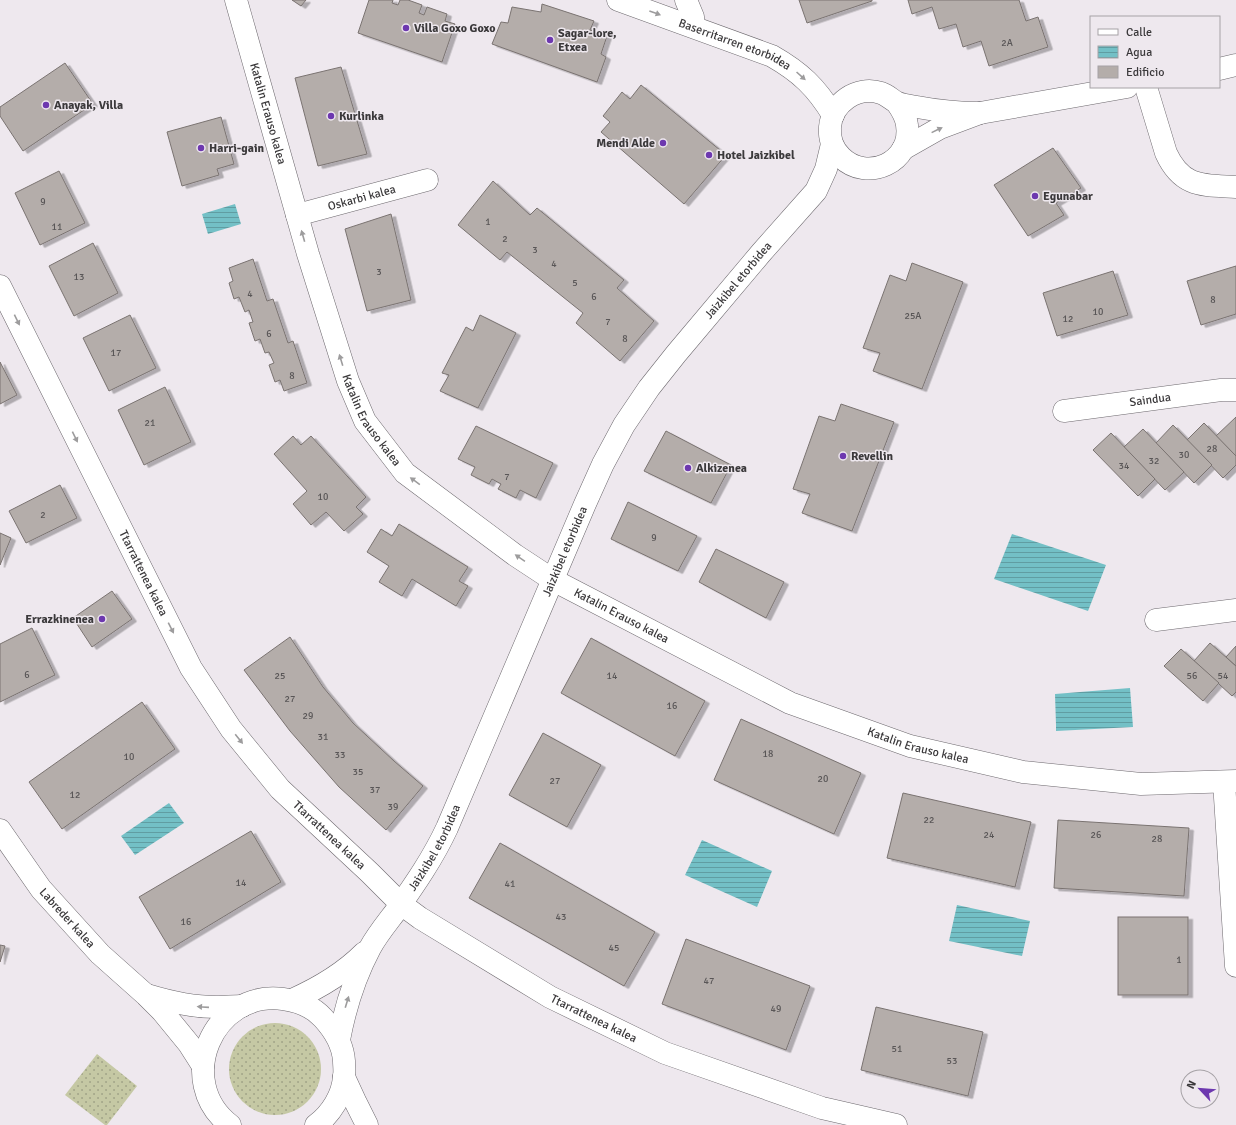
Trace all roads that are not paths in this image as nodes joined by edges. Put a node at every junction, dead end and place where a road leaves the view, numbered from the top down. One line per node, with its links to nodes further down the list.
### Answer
1 (236, 0): 18 (street, Katalin Erauso kalea)
2 (618, 0): 4 (street, Baserritarren etorbidea, one-way to 4)
3 (686, 0): 4 (street)
4 (694, 27): 11 (street, Baserritarren etorbidea, one-way to 11)
5 (1236, 65): 6 (street)
6 (1220, 69)
7 (1121, 88): 10 (street, Jaizkibel etorbidea)
8 (1146, 88): 16 (street)
9 (897, 103): 10 (street, Jaizkibel etorbidea); 11 (street, Jaizkibel etorbidea); 13 (street)
10 (980, 113): 13 (street, Jaizkibel etorbidea, one-way to 10)
11 (833, 115): 12 (street, Jaizkibel etorbidea)
12 (832, 144): 14 (street); 17 (street, Jaizkibel etorbidea)
13 (903, 149): 14 (street, Jaizkibel etorbidea)
14 (866, 169): 17 (street, Jaizkibel etorbidea)
15 (427, 180): 18 (street, Oskarbi kalea)
16 (1236, 187)
17 (816, 192): 22 (street, Jaizkibel etorbidea)
18 (297, 215): 22 (street, Katalin Erauso kalea, one-way to 18)
19 (0, 286): 27 (street, Ttarrattenea kalea, one-way to 27)
20 (1236, 390): 21 (street, Saindua)
21 (1064, 411)
22 (552, 580): 25 (street, Katalin Erauso kalea); 27 (street, Jaizkibel etorbidea)
23 (1236, 610): 24 (street)
24 (1156, 620)
25 (1230, 781): 29 (street)
26 (0, 830): 30 (street, Labreder kalea)
27 (401, 904): 28 (street, Jaizkibel etorbidea); 40 (street, Ttarrattenea kalea)
28 (371, 947): 31 (street, Jaizkibel etorbidea); 33 (street, Jaizkibel etorbidea, one-way to 28)
29 (1236, 966)
30 (146, 995): 32 (street, Labreder kalea, one-way to 30); 34 (street, Labreder kalea)
31 (292, 1000): 32 (street); 33 (street)
32 (242, 1006): 34 (street)
33 (339, 1040): 35 (street)
34 (203, 1066): 36 (street)
35 (344, 1077): 38 (street); 39 (street)
36 (211, 1115): 37 (street)
37 (230, 1125)
38 (316, 1125)
39 (367, 1125)
40 (896, 1125)

